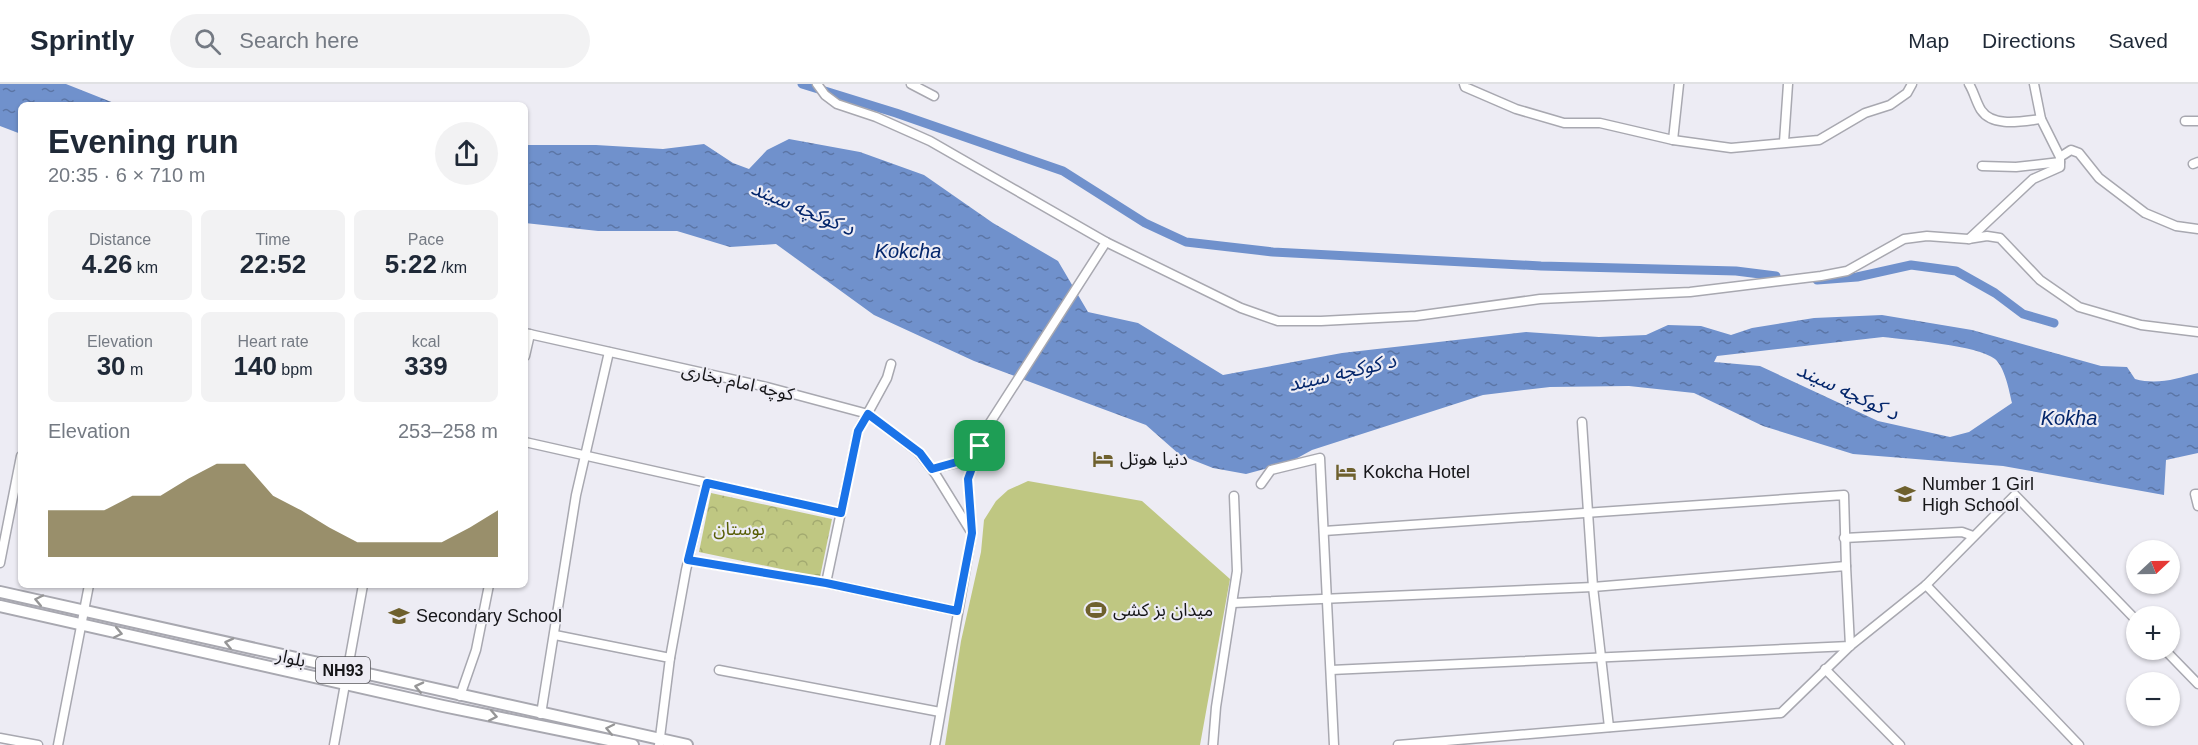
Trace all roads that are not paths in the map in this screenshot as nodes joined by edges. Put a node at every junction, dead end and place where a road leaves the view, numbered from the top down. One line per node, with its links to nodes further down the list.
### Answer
1 (817, 84): 19 (street)
2 (911, 84): 9 (street)
3 (1464, 84): 13 (street)
4 (1679, 84): 13 (street)
5 (1788, 84): 14 (street)
6 (1912, 84): 14 (street)
7 (1969, 84): 10 (street)
8 (2034, 84): 10 (street)
9 (934, 96)
10 (2041, 119): 15 (street)
11 (2185, 121): 12 (street)
12 (2198, 121)
13 (1672, 140): 14 (street)
14 (1784, 142)
15 (2060, 159): 16 (street); 17 (street); 18 (street)
16 (1982, 166)
17 (2198, 229)
18 (1968, 239): 19 (street); 20 (street)
19 (1106, 242): 27 (street)
20 (2198, 332)
21 (528, 334): 22 (street, کوچه امام بخاری)
22 (609, 352): 24 (street, کوچه امام بخاری); 28 (street)
23 (891, 364): 24 (street)
24 (868, 414): 29 (street, کوچه امام بخاری); 36 (street)
25 (1582, 423): 37 (street)
26 (528, 443): 28 (street)
27 (980, 446): 29 (street); 39 (street)
28 (585, 454): 31 (street); 59 (street)
29 (932, 469): 39 (street, کوچه امام بخاری)
30 (18, 471): 43 (street)
31 (707, 483): 36 (street); 42 (street)
32 (1261, 484): 38 (street)
33 (2198, 494): 35 (street)
34 (1234, 496): 53 (street)
35 (2198, 506)
36 (841, 513): 45 (street)
37 (1589, 513): 38 (street); 41 (street); 47 (street)
38 (1324, 531): 52 (street)
39 (972, 533): 57 (street)
40 (1973, 536): 41 (street); 46 (street); 56 (street)
41 (1845, 538): 44 (street)
42 (688, 560): 45 (street); 61 (street)
43 (0, 563)
44 (1845, 566): 47 (street); 60 (street)
45 (826, 583): 57 (street)
46 (1926, 585): 60 (street); 87 (street)
47 (1593, 587): 52 (street); 62 (street)
48 (88, 588): 55 (street)
49 (362, 588): 67 (street)
50 (488, 588): 70 (street)
51 (0, 592): 55 (main road, بلوار / NH93, one-way to 51)
52 (1327, 598): 53 (street); 66 (street)
53 (1233, 603): 83 (street)
54 (0, 606): 58 (main road, بلوار / NH93)
55 (84, 610): 58 (street); 67 (main road, بلوار / NH93, one-way to 55)
56 (2126, 610)
57 (957, 611): 71 (street)
58 (82, 626): 68 (main road, بلوار / NH93, one-way to 68); 78 (street)
59 (555, 635): 61 (street); 72 (street)
60 (1850, 646): 62 (street); 64 (street)
61 (670, 658): 76 (street)
62 (1600, 658): 66 (street); 74 (street)
63 (2175, 660): 69 (street)
64 (1825, 669): 74 (street); 86 (street)
65 (719, 670): 71 (street)
66 (1330, 670): 84 (street)
67 (347, 671): 68 (street); 70 (main road, بلوار / NH93, one-way to 67)
68 (345, 684): 73 (main road, بلوار / NH93, one-way to 73); 79 (street)
69 (2198, 684)
70 (460, 696): 72 (main road, بلوار / NH93)
71 (940, 712): 82 (street)
72 (541, 714): 73 (main road, بلوار / NH93)
73 (577, 727): 76 (main road, بلوار / NH93, one-way to 73); 80 (main road, بلوار / NH93)
74 (1609, 727): 85 (street)
75 (0, 738): 77 (street)
76 (659, 742): 81 (main road, بلوار / NH93)
77 (38, 745)
78 (58, 745)
79 (333, 745)
80 (633, 745)
81 (687, 745)
82 (935, 745)
83 (1213, 745)
84 (1334, 745)
85 (1398, 745)
86 (1900, 745)
87 (2079, 745)

